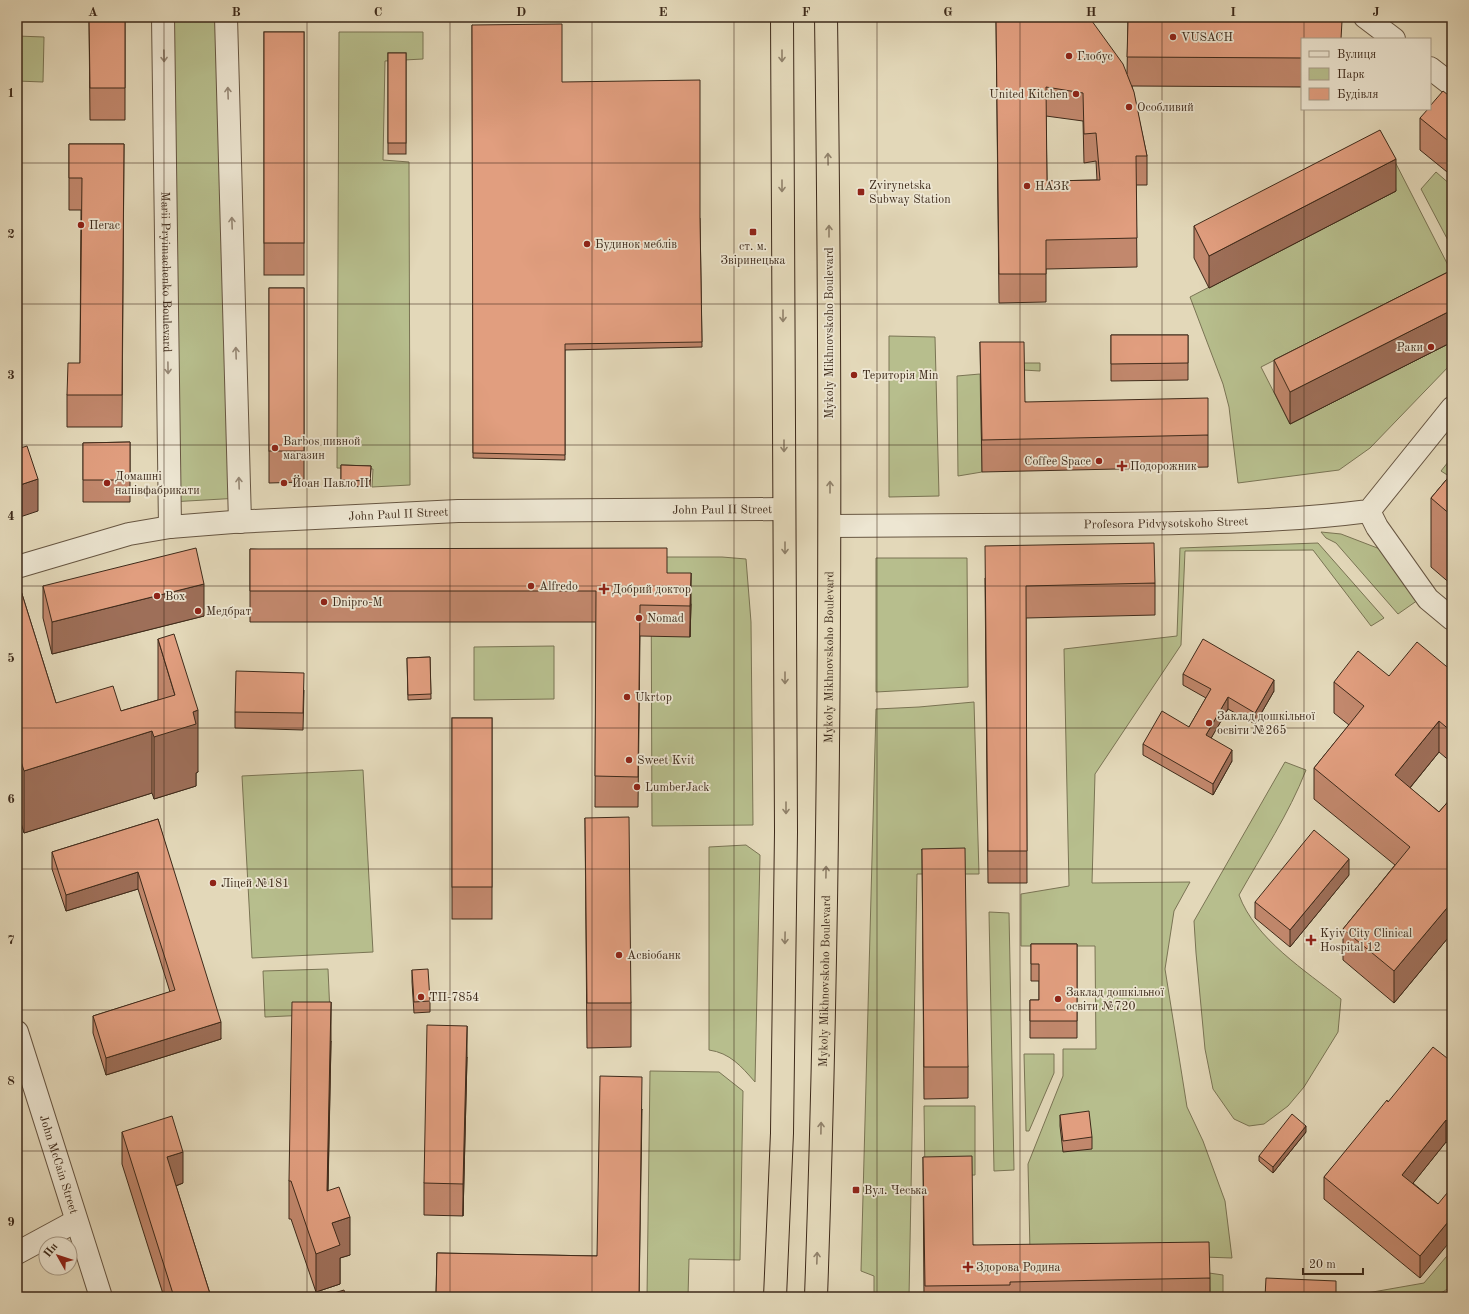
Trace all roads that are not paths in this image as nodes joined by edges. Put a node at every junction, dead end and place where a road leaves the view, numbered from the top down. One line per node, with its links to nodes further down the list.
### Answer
1 (163, 17): 14 (street, Marii Pryimachenko Boulevard, one-way to 14)
2 (226, 17): 12 (street, one-way to 2)
3 (782, 17): 10 (highway, one-way to 10)
4 (826, 17): 13 (highway, Mykoly Mikhnovskoho Boulevard, one-way to 4)
5 (1365, 17): 6 (street)
6 (1393, 38)
7 (1431, 69): 8 (street)
8 (1452, 85)
9 (1452, 408): 11 (street)
10 (784, 509): 12 (street, John Paul II Street); 21 (highway, one-way to 21)
11 (1369, 511): 13 (street, Profesora Pidvysotskoho Street); 16 (street)
12 (240, 522): 14 (street, John Paul II Street)
13 (830, 526): 22 (highway, Mykoly Mikhnovskoho Boulevard, one-way to 13)
14 (170, 528): 15 (street, John Paul II Street)
15 (17, 567)
16 (1452, 619)
17 (17, 1032): 18 (street, John McCain Street)
18 (76, 1221): 19 (street); 20 (street, John McCain Street)
19 (17, 1253)
20 (101, 1297)
21 (775, 1297)
22 (816, 1297)

